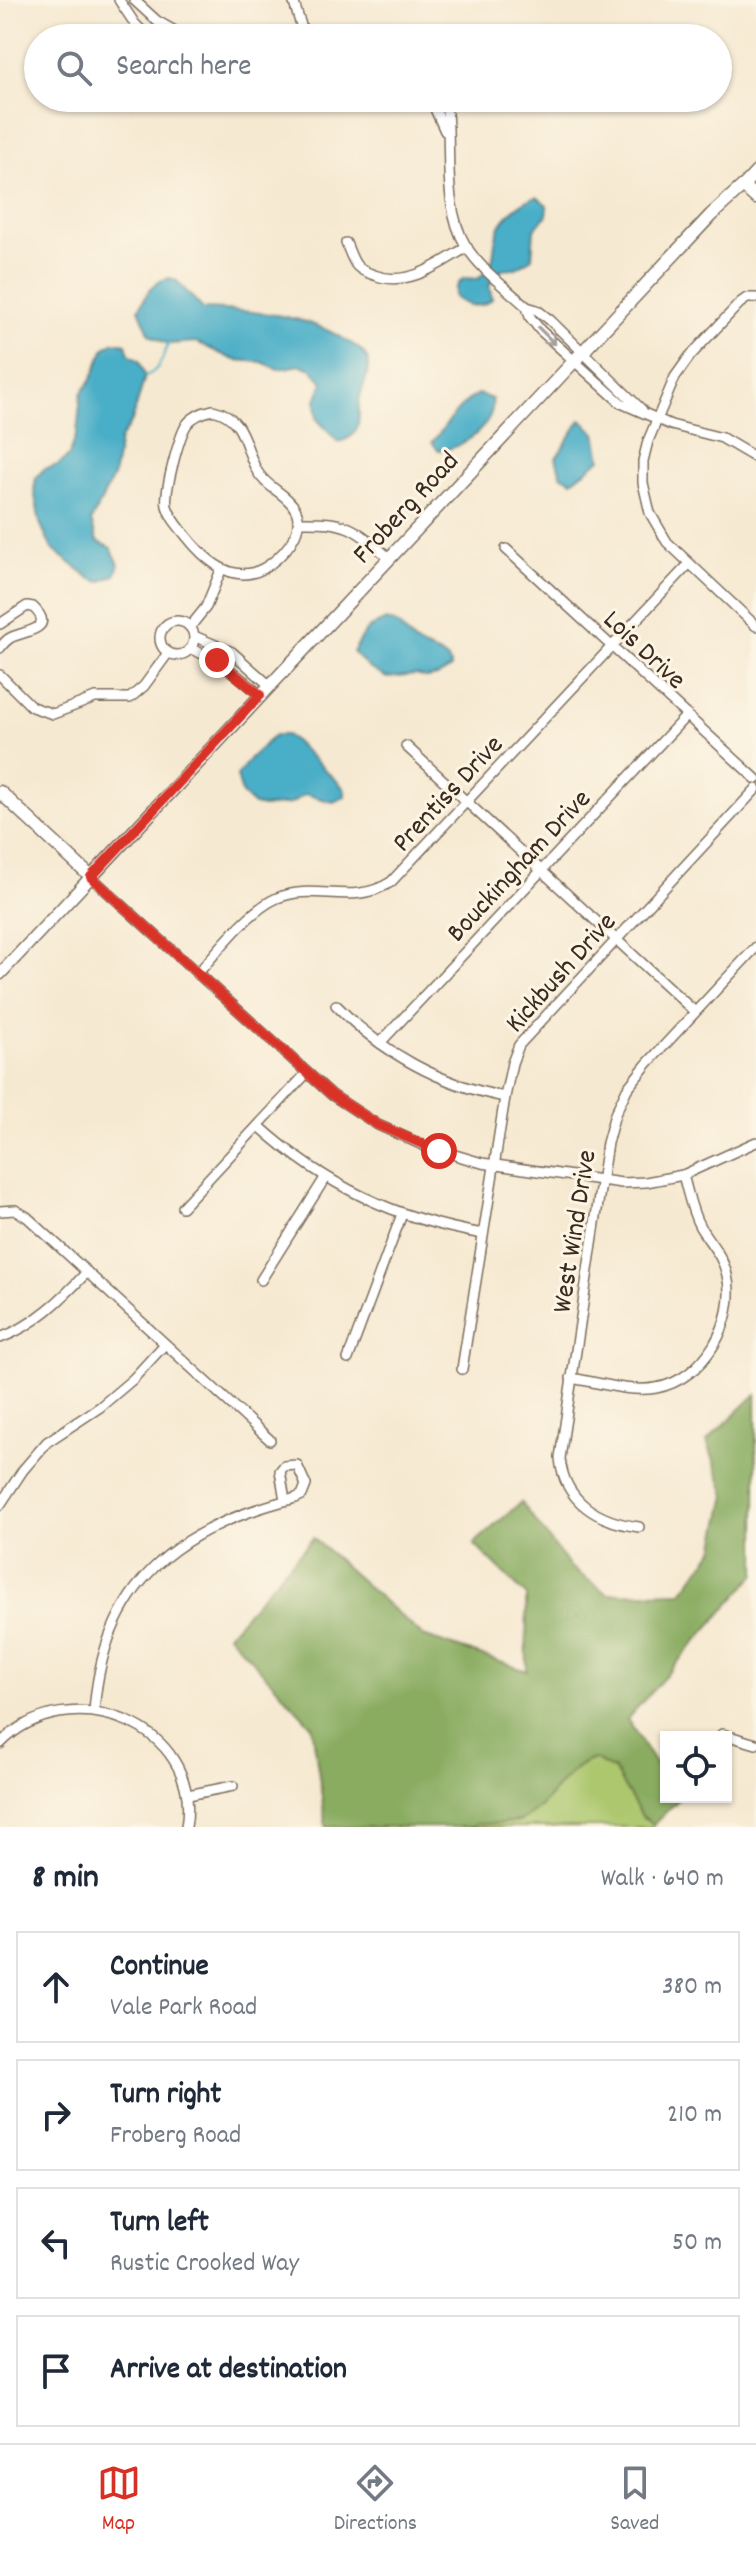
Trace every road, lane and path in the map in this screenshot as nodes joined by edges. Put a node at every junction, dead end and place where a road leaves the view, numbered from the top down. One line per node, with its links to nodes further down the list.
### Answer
1 (119, 0): 4 (street)
2 (134, 0): 5 (street)
3 (293, 0): 6 (street)
4 (135, 24)
5 (162, 24)
6 (301, 24)
7 (438, 112): 9 (street)
8 (447, 112): 9 (street)
9 (448, 142): 14 (street)
10 (756, 172): 11 (street, Froberg Road)
11 (743, 186): 12 (main road); 17 (main road, Froberg Road)
12 (756, 198)
13 (346, 243): 14 (street)
14 (467, 247): 16 (street)
15 (753, 298): 19 (street)
16 (527, 307): 17 (street); 18 (street, one-way to 18)
17 (583, 351): 18 (main road, Froberg Road); 19 (street)
18 (574, 361): 19 (street); 23 (main road, Froberg Road)
19 (652, 417): 20 (street); 24 (street)
20 (756, 458)
21 (299, 522): 23 (street); 25 (street); 25 (street)
22 (506, 549): 29 (street, Lois Drive)
23 (388, 557): 34 (main road, Froberg Road)
24 (689, 564): 27 (street); 29 (street, Prentiss Drive)
25 (221, 570): 28 (street)
26 (0, 624): 30 (street)
27 (756, 626)
28 (192, 631): 31 (street); 32 (street); 34 (street)
29 (612, 646): 36 (street, Lois Drive); 41 (street, Prentiss Drive)
30 (0, 648)
31 (191, 649): 32 (street); 35 (street)
32 (168, 653): 33 (street)
33 (0, 675)
34 (269, 685): 35 (main road, Froberg Road)
35 (260, 695): 43 (main road, Froberg Road)
36 (687, 715): 38 (street, Lois Drive); 42 (street, Bouckingham Drive)
37 (406, 746): 41 (street)
38 (756, 779)
39 (756, 789): 44 (street, Kickbush Drive)
40 (0, 792): 43 (main road)
41 (467, 802): 42 (street); 47 (street, Prentiss Drive)
42 (541, 870): 44 (street); 50 (street, Bouckingham Drive)
43 (91, 877): 46 (street); 47 (street)
44 (616, 939): 49 (street); 52 (street, Kickbush Drive)
45 (756, 947): 49 (street, West Wind Drive)
46 (0, 974)
47 (197, 974): 51 (street)
48 (336, 1005): 50 (street)
49 (695, 1012): 58 (street, West Wind Drive)
50 (380, 1043): 52 (street)
51 (306, 1074): 53 (street); 55 (street)
52 (505, 1097): 55 (street, Kickbush Drive)
53 (259, 1126): 57 (street); 59 (street)
54 (756, 1142): 56 (street)
55 (495, 1164): 58 (street); 62 (street, Kickbush Drive)
56 (683, 1175): 58 (street); 69 (street)
57 (325, 1178): 61 (street); 64 (street)
58 (602, 1182): 69 (street, West Wind Drive)
59 (182, 1207)
60 (0, 1211): 63 (street)
61 (402, 1214): 62 (street); 67 (street)
62 (483, 1234): 68 (street, Kickbush Drive)
63 (87, 1272): 65 (street); 66 (street)
64 (261, 1280)
65 (0, 1338)
66 (165, 1344): 70 (street); 72 (street)
67 (348, 1359)
68 (462, 1369)
69 (571, 1378): 73 (street, West Wind Drive)
70 (270, 1440)
71 (285, 1500): 74 (street)
72 (0, 1505)
73 (639, 1527)
74 (94, 1712): 76 (street); 79 (street)
75 (732, 1737): 77 (street)
76 (0, 1744)
77 (756, 1744)
78 (233, 1786): 79 (street)
79 (188, 1795): 80 (street)
80 (186, 1827)

